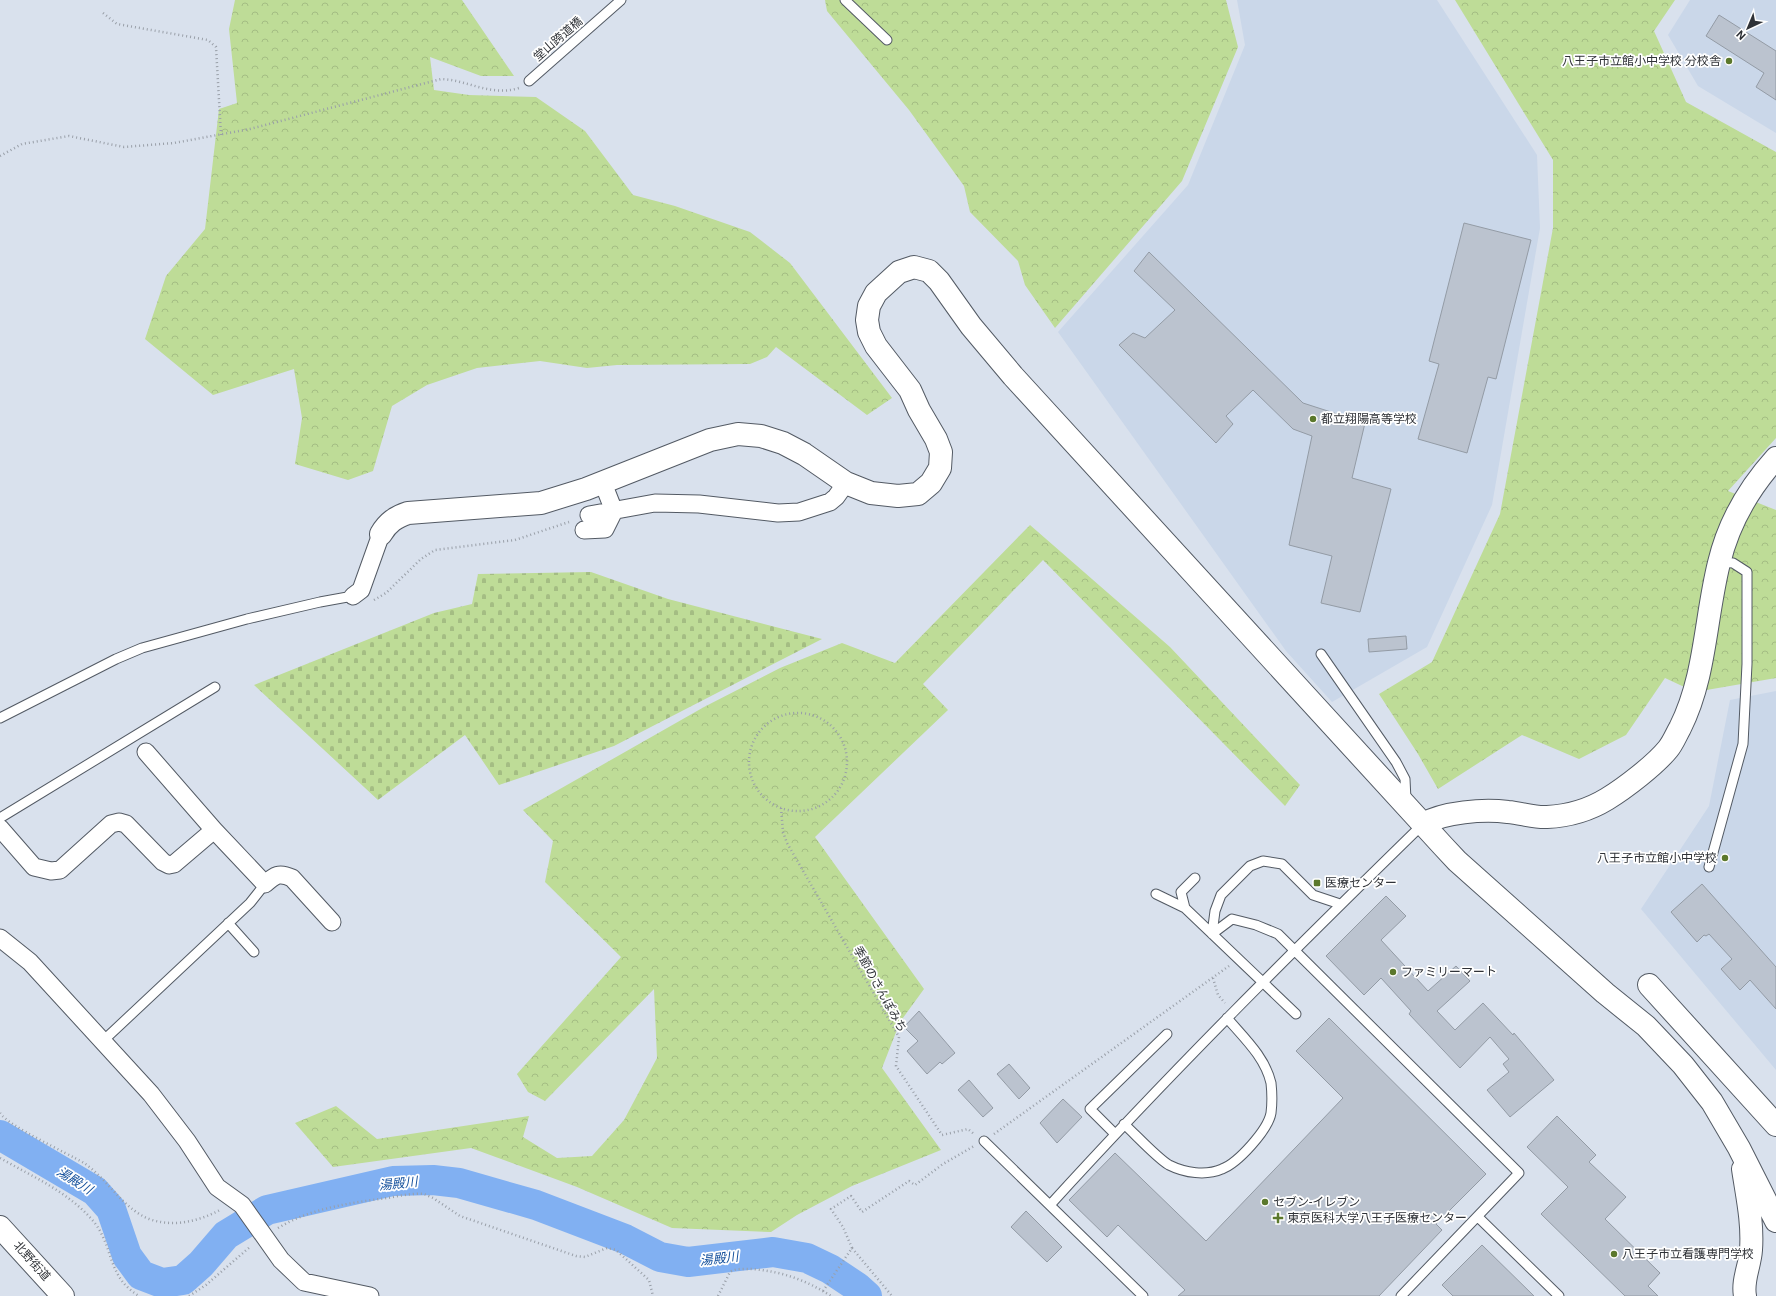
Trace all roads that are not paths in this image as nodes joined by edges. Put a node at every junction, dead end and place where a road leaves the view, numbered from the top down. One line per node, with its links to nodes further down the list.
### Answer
1 (621, 0): 4 (lane, 堂山跨道橋)
2 (845, 0): 3 (lane)
3 (887, 40)
4 (529, 81)
5 (1776, 458): 11 (street)
6 (603, 483): 7 (street); 8 (street); 10 (street)
7 (846, 483): 8 (street); 17 (street)
8 (614, 511): 9 (street)
9 (586, 523)
10 (382, 534): 12 (street)
11 (1719, 562): 19 (street); 22 (lane)
12 (353, 596): 15 (lane)
13 (1321, 654): 17 (lane)
14 (214, 687): 18 (lane)
15 (0, 718)
16 (146, 752): 21 (street)
17 (1406, 806): 19 (street)
18 (0, 818)
19 (1422, 824): 26 (lane); 44 (street)
20 (0, 828): 21 (street)
21 (214, 830): 24 (street)
22 (1709, 867)
23 (1195, 878): 27 (lane)
24 (265, 884): 28 (street); 29 (lane)
25 (1156, 894): 27 (lane)
26 (1340, 904): 30 (lane); 32 (lane)
27 (1185, 908): 30 (lane)
28 (332, 922)
29 (228, 923): 33 (lane); 39 (lane)
30 (1212, 934): 32 (lane); 34 (lane)
31 (0, 938): 39 (street)
32 (1295, 950): 34 (lane); 46 (lane)
33 (254, 952)
34 (1262, 982): 36 (lane); 37 (lane)
35 (1649, 985): 41 (street)
36 (1296, 1014)
37 (1227, 1018): 40 (lane); 40 (lane)
38 (1167, 1034): 42 (lane)
39 (104, 1040): 50 (street)
40 (1124, 1124): 42 (lane)
41 (1776, 1125)
42 (1115, 1134): 45 (lane)
43 (984, 1141): 45 (lane)
44 (1740, 1148): 47 (street); 54 (street)
45 (1050, 1205): 51 (lane)
46 (1478, 1217): 52 (lane); 53 (lane)
47 (1776, 1221)
48 (0, 1227): 49 (street, 北野街道)
49 (63, 1296)
50 (370, 1296)
51 (1143, 1296)
52 (1401, 1296)
53 (1559, 1296)
54 (1745, 1296)

